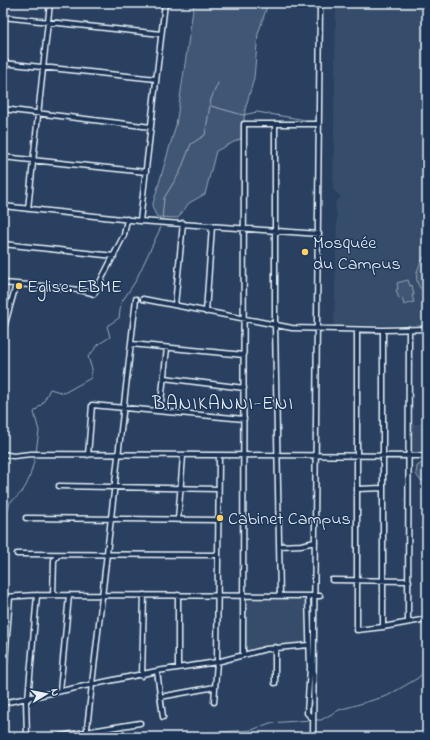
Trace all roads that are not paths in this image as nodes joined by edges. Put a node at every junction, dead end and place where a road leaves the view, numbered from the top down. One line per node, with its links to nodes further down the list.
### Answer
1 (50, 3): 5 (street)
2 (164, 3): 6 (street)
3 (320, 3): 13 (street)
4 (3, 17): 5 (street)
5 (48, 22): 6 (street); 8 (street)
6 (161, 34): 9 (street)
7 (3, 63): 8 (street)
8 (43, 67): 9 (street); 11 (street)
9 (156, 79): 14 (street)
10 (3, 109): 11 (street)
11 (38, 112): 14 (street); 16 (street)
12 (275, 124): 13 (street); 24 (street); 25 (street)
13 (319, 124): 26 (street)
14 (151, 127): 17 (street)
15 (3, 157): 16 (street)
16 (33, 160): 17 (street); 19 (street)
17 (146, 172): 21 (street)
18 (3, 206): 19 (street)
19 (28, 209): 20 (street)
20 (127, 219): 21 (street); 28 (street)
21 (140, 221): 22 (street)
22 (183, 224): 23 (street); 33 (street)
23 (212, 226): 24 (street); 34 (street)
24 (244, 228): 25 (street); 35 (street)
25 (275, 230): 26 (street); 37 (street)
26 (319, 234): 38 (street)
27 (3, 244): 28 (street)
28 (114, 256): 30 (street)
29 (3, 283): 30 (street)
30 (16, 285): 36 (street)
31 (136, 299): 44 (street)
32 (143, 299): 33 (street)
33 (175, 306): 34 (street)
34 (206, 312): 35 (street)
35 (244, 319): 37 (street); 46 (street)
36 (4, 322): 41 (street)
37 (275, 325): 38 (street); 58 (street)
38 (318, 329): 42 (street); 59 (street)
39 (409, 329): 40 (street); 43 (street); 62 (street)
40 (427, 329)
41 (3, 330)
42 (357, 330): 43 (street); 60 (street)
43 (382, 330): 61 (street)
44 (131, 344): 45 (street); 49 (street)
45 (167, 348): 46 (street); 47 (street)
46 (244, 356): 48 (street)
47 (164, 378): 48 (street); 50 (street)
48 (244, 388): 51 (street)
49 (124, 408): 50 (street); 53 (street); 54 (street)
50 (160, 411): 51 (street)
51 (244, 419): 57 (street)
52 (3, 454): 53 (street)
53 (88, 455): 54 (street)
54 (118, 455): 55 (street); 65 (street)
55 (183, 456): 56 (street); 66 (street)
56 (219, 456): 57 (street); 68 (street)
57 (244, 456): 58 (street); 91 (street)
58 (276, 456): 59 (street); 75 (street)
59 (317, 456): 60 (street); 74 (street)
60 (357, 456): 61 (street); 69 (street)
61 (383, 456): 62 (street); 67 (street)
62 (409, 456): 63 (street); 83 (street)
63 (427, 456)
64 (59, 486): 65 (street)
65 (115, 486): 66 (street); 71 (street)
66 (180, 488): 68 (street); 72 (street)
67 (383, 488): 69 (street); 82 (street)
68 (218, 489): 73 (street)
69 (357, 489): 81 (street)
70 (26, 518): 71 (street)
71 (111, 519): 72 (street); 78 (street)
72 (178, 520): 73 (street)
73 (218, 520): 79 (street)
74 (315, 542): 75 (street); 94 (street)
75 (280, 546): 92 (street)
76 (17, 554): 77 (street)
77 (58, 555): 78 (street); 85 (street)
78 (107, 555): 79 (street); 87 (street)
79 (218, 555): 90 (street)
80 (332, 580): 81 (street)
81 (357, 580): 82 (street); 100 (street)
82 (383, 580): 83 (street); 100 (street)
83 (408, 581): 99 (street)
84 (37, 595): 85 (street); 97 (street); 114 (street)
85 (53, 595): 86 (street)
86 (68, 595): 87 (street); 112 (street)
87 (102, 595): 88 (street); 109 (street)
88 (144, 595): 89 (street); 107 (street)
89 (178, 595): 90 (street); 105 (street)
90 (218, 595): 91 (street); 104 (street)
91 (244, 596): 92 (street); 103 (street)
92 (280, 596): 93 (street)
93 (308, 596): 94 (street); 101 (street)
94 (315, 596): 95 (street); 118 (street)
95 (320, 596)
96 (3, 597): 97 (street)
97 (10, 597): 110 (street)
98 (427, 619): 99 (street)
99 (408, 622): 100 (street)
100 (383, 627)
101 (308, 645): 102 (street); 118 (street)
102 (275, 647): 103 (street); 108 (street)
103 (243, 655): 104 (street)
104 (217, 662): 105 (street); 111 (street)
105 (178, 668): 106 (street)
106 (157, 671): 107 (street); 113 (street)
107 (142, 676): 109 (street)
108 (275, 683)
109 (92, 685): 112 (street); 120 (street)
110 (3, 686)
111 (215, 687): 113 (street); 115 (street)
112 (60, 692): 114 (street)
113 (160, 697): 117 (street)
114 (27, 699): 116 (street); 121 (street)
115 (214, 702)
116 (3, 703)
117 (162, 717)
118 (313, 719): 124 (street)
119 (140, 723): 120 (street)
120 (87, 732): 122 (street); 123 (street)
121 (27, 737)
122 (55, 737)
123 (86, 737)
124 (313, 737)

